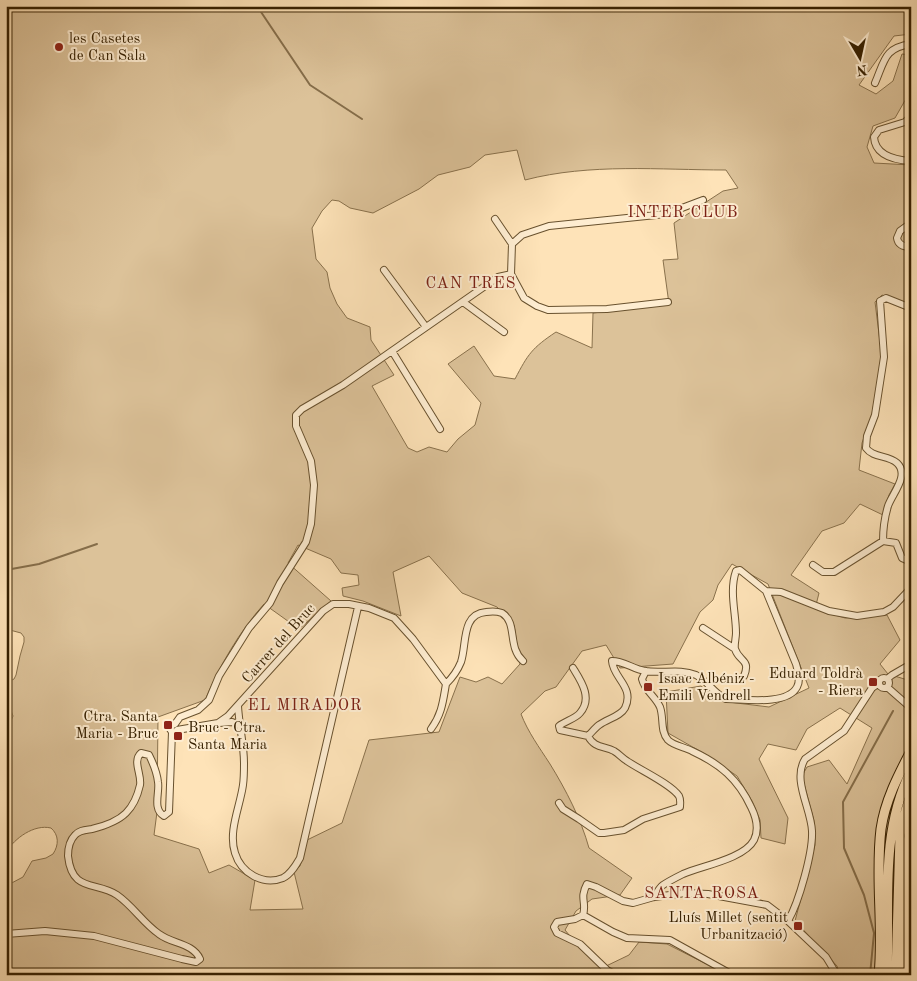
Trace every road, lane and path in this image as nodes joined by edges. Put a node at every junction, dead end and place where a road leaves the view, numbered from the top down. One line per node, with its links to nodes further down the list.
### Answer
1 (911, 44): 2 (street)
2 (875, 83)
3 (911, 116): 4 (street)
4 (911, 161)
5 (703, 200): 8 (street)
6 (495, 219): 8 (street)
7 (911, 222): 9 (street)
8 (512, 244): 11 (street)
9 (911, 247)
10 (384, 270): 15 (street)
11 (511, 274): 12 (street); 13 (street)
12 (463, 302): 15 (street); 16 (street)
13 (668, 302)
14 (911, 308): 19 (street)
15 (426, 327): 17 (street)
16 (504, 332)
17 (392, 351): 18 (street); 40 (street)
18 (440, 430)
19 (883, 541): 20 (street); 21 (street)
20 (911, 562)
21 (813, 565)
22 (911, 588): 23 (street)
23 (766, 591): 26 (street); 30 (street)
24 (358, 607): 34 (street, Carrer del Bruc); 36 (street, Carrer del Bruc); 39 (street)
25 (703, 628): 26 (street)
26 (735, 649): 31 (street)
27 (523, 661): 34 (street)
28 (911, 664): 32 (street)
29 (573, 668): 42 (street)
30 (646, 671): 42 (street); 48 (street)
31 (744, 676)
32 (887, 679): 33 (street); 35 (street)
33 (879, 683): 35 (street); 50 (street)
34 (446, 684): 41 (street)
35 (887, 687): 37 (street)
36 (238, 706): 38 (street, Carrer del Bruc); 39 (street)
37 (911, 708)
38 (218, 723): 39 (street); 40 (street)
39 (239, 725)
40 (175, 729): 51 (street)
41 (431, 729)
42 (588, 736): 46 (street)
43 (911, 751): 55 (highway)
44 (911, 771): 56 (highway)
45 (911, 794): 57 (highway)
46 (559, 803)
47 (911, 827): 58 (highway)
48 (654, 897): 49 (street); 50 (street)
49 (583, 915): 52 (street); 53 (street)
50 (788, 920): 54 (street)
51 (6, 934)
52 (616, 975)
53 (733, 975)
54 (837, 975)
55 (879, 975)
56 (887, 975)
57 (896, 975)
58 (901, 975)

